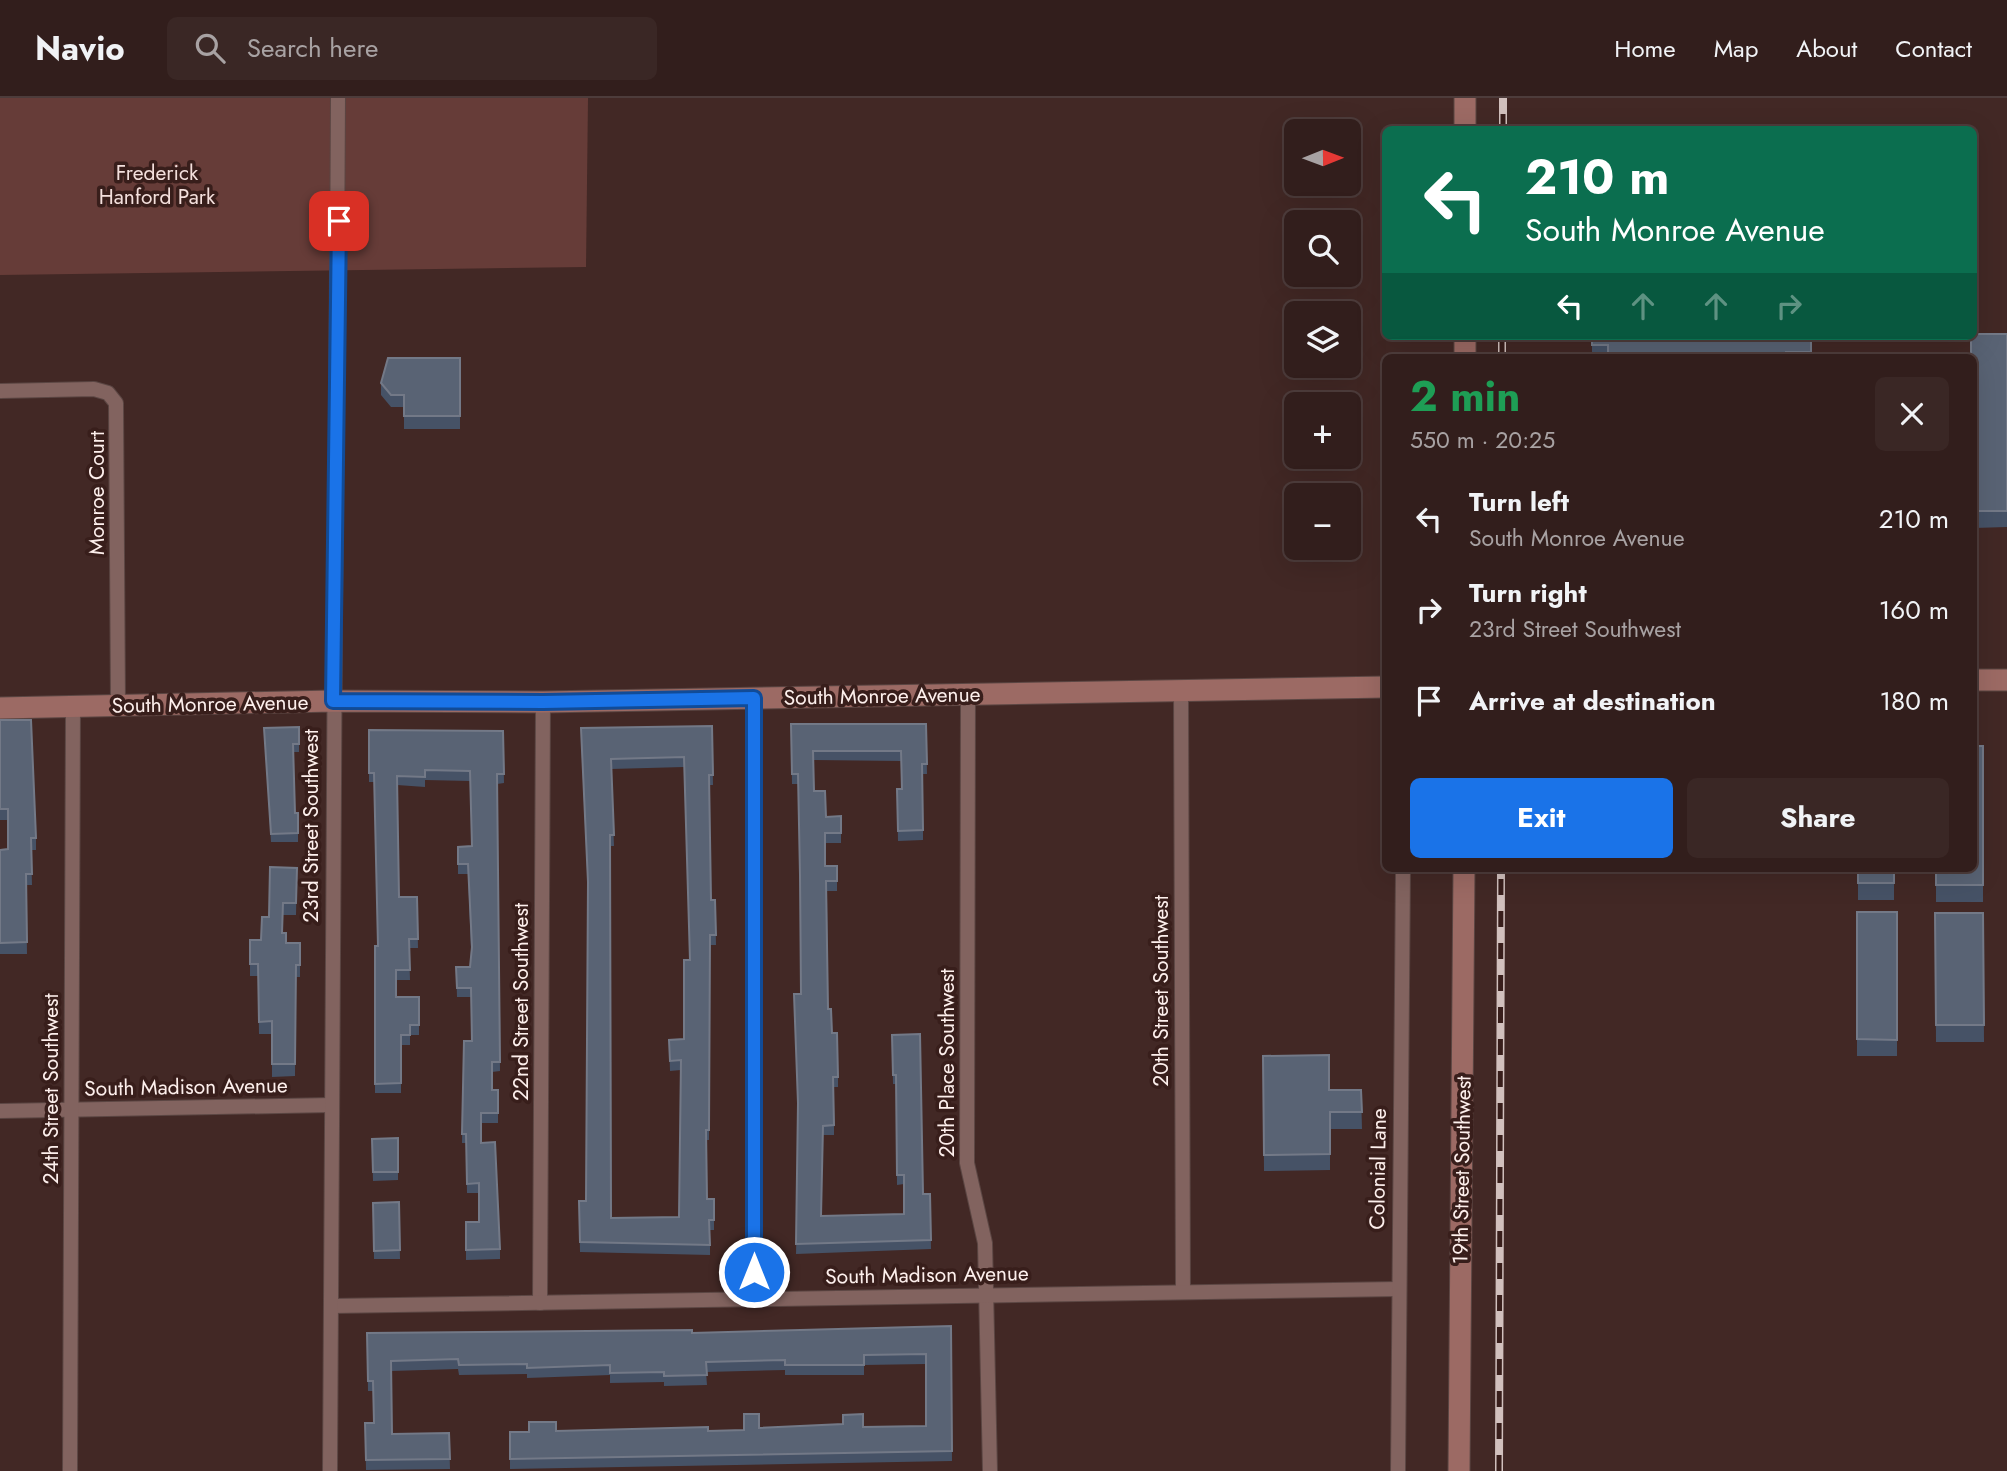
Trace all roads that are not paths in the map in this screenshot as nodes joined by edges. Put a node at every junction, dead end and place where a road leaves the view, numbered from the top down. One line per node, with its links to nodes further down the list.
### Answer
1 (338, 98): 11 (street, 23rd Street Southwest)
2 (1465, 98): 3 (street)
3 (1465, 126)
4 (0, 391): 13 (street, Monroe Court)
5 (1977, 680): 6 (street)
6 (2007, 680)
7 (1382, 687): 8 (street, South Monroe Avenue)
8 (1181, 690): 9 (street, South Monroe Avenue); 22 (street, 20th Street Southwest)
9 (968, 694): 10 (street, South Monroe Avenue); 23 (street, 20th Place Southwest)
10 (754, 698): 12 (street, South Monroe Avenue); 24 (street)
11 (333, 701): 12 (street, South Monroe Avenue); 13 (street, South Monroe Avenue); 18 (street, 23rd Street Southwest)
12 (543, 702): 25 (street, 22nd Street Southwest)
13 (118, 705): 14 (street, South Monroe Avenue)
14 (73, 706): 15 (street, South Monroe Avenue); 19 (street, 24th Street Southwest)
15 (0, 708)
16 (1403, 872): 21 (street, Colonial Lane)
17 (1464, 872): 31 (street, 19th Street Southwest)
18 (332, 1105): 19 (street, South Madison Avenue); 26 (street, 23rd Street Southwest)
19 (72, 1110): 20 (street, South Madison Avenue); 27 (street, 24th Street Southwest)
20 (0, 1111)
21 (1398, 1289): 22 (street, South Madison Avenue); 30 (street, Colonial Lane)
22 (1183, 1292): 23 (street, South Madison Avenue)
23 (988, 1296): 24 (street, South Madison Avenue); 29 (street, 20th Place Southwest)
24 (754, 1299): 25 (street, South Madison Avenue)
25 (540, 1303): 26 (street, South Madison Avenue)
26 (331, 1306): 28 (street, 23rd Street Southwest)
27 (71, 1471)
28 (330, 1471)
29 (990, 1471)
30 (1398, 1471)
31 (1459, 1471)

